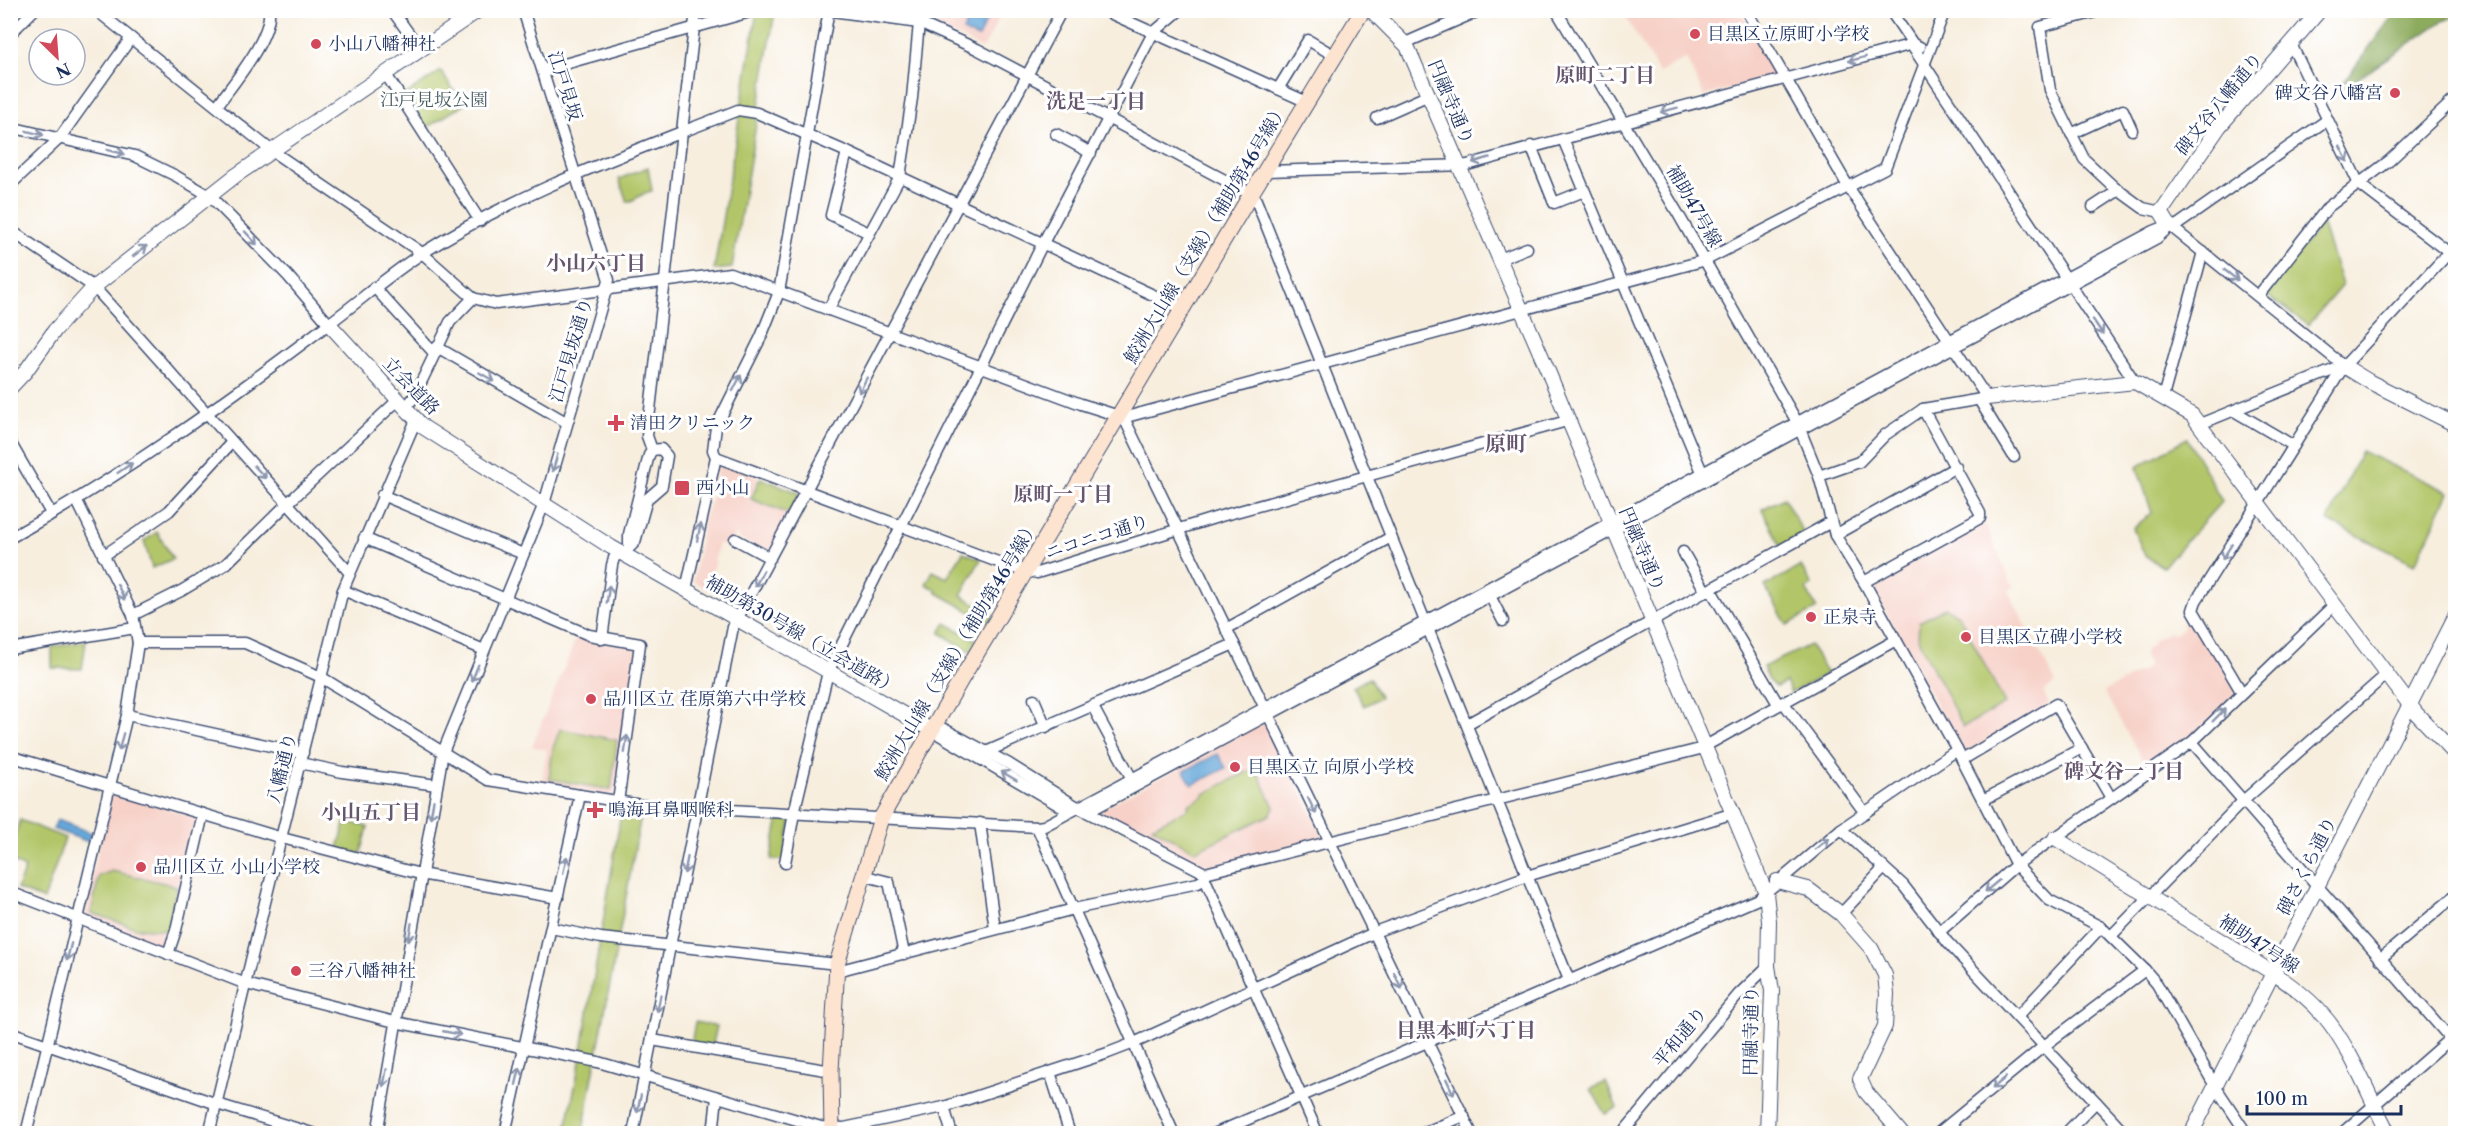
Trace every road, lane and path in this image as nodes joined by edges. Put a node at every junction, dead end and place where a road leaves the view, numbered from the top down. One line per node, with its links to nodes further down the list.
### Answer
1 (34, 10): 26 (street)
2 (96, 10): 27 (street)
3 (269, 10): 43 (street)
4 (392, 10): 31 (street)
5 (478, 10): 31 (street)
6 (523, 10): 35 (street, 江戸見坂)
7 (696, 10): 24 (street)
8 (757, 10): 24 (street)
9 (915, 10): 23 (street)
10 (1062, 10): 37 (street)
11 (1103, 10): 25 (street)
12 (1180, 10): 25 (street)
13 (1363, 10): 33 (main road, 鮫洲大山線（支線）（補助第46号線）)
14 (1371, 10): 28 (street, 円融寺通り)
15 (1481, 10): 28 (street)
16 (1556, 10): 47 (street, 補助47号線)
17 (1746, 10): 38 (street)
18 (1890, 10): 30 (street)
19 (1945, 10): 32 (street)
20 (2103, 10): 52 (street)
21 (2320, 10): 29 (street, 碑文谷八幡通り)
22 (827, 11): 23 (street); 53 (street)
23 (919, 22): 37 (street); 63 (street)
24 (694, 30): 35 (street); 50 (street)
25 (1154, 33): 39 (street); 45 (street)
26 (10, 34)
27 (131, 38): 43 (street); 54 (street)
28 (1405, 43): 40 (street, 円融寺通り)
29 (2291, 44): 46 (street); 73 (street, 碑文谷八幡通り)
30 (1913, 45): 32 (street); 34 (street); 38 (street, one-way to 38)
31 (420, 50): 36 (street)
32 (1929, 50): 34 (street)
33 (1335, 56): 39 (street); 42 (main road, 鮫洲大山線（支線）（補助第46号線）)
34 (1925, 64): 66 (street); 86 (street)
35 (543, 70): 62 (street, 江戸見坂)
36 (385, 73): 57 (street); 74 (street)
37 (1027, 76): 45 (street); 71 (street)
38 (1785, 78): 47 (street, one-way to 47); 66 (street)
39 (1278, 89): 42 (street)
40 (1430, 95): 44 (street); 60 (street, 円融寺通り)
41 (2456, 98): 64 (street)
42 (1307, 102): 61 (main road, 鮫洲大山線（支線）（補助第46号線）)
43 (217, 106): 57 (street)
44 (1377, 118)
45 (1109, 119): 59 (street); 69 (street)
46 (2326, 120): 64 (street, one-way to 64); 75 (street)
47 (1624, 122): 55 (street); 84 (street, 補助47号線)
48 (10, 127): 54 (street, 立会道路, one-way to 54)
49 (2132, 130): 52 (street)
50 (683, 132): 53 (street); 62 (street); 85 (street)
51 (1056, 134): 59 (street)
52 (2071, 134): 67 (street)
53 (807, 135): 58 (street); 91 (street)
54 (59, 139): 65 (street); 70 (street, 立会道路, one-way to 70)
55 (1563, 139): 56 (street); 68 (street)
56 (1531, 146): 60 (street, one-way to 60); 68 (street)
57 (272, 151): 70 (street); 82 (street)
58 (847, 152): 63 (street); 77 (street)
59 (1091, 153): 78 (street)
60 (1459, 165): 61 (street); 83 (street, 円融寺通り)
61 (1266, 171): 69 (main road, 鮫洲大山線（支線）（補助第46号線）)
62 (575, 173): 74 (street); 90 (street, 江戸見坂通り)
63 (900, 177): 71 (street); 77 (street)
64 (2359, 184): 81 (street); 92 (street)
65 (10, 185)
66 (1849, 188): 84 (street); 99 (street)
67 (2119, 190): 72 (street); 73 (street)
68 (1584, 191): 87 (street)
69 (1251, 194): 94 (main road, 鮫洲大山線（支線）（補助第46号線）); 101 (street)
70 (210, 196): 88 (street, one-way to 70); 97 (street, 立会道路, one-way to 97)
71 (958, 204): 78 (street); 98 (street)
72 (2093, 207)
73 (2161, 212): 75 (street)
74 (480, 221): 82 (street)
75 (2171, 227): 80 (street); 86 (street)
76 (10, 230): 88 (street)
77 (869, 233): 95 (street)
78 (1042, 245): 94 (street); 103 (street)
79 (1527, 248): 83 (street)
80 (2203, 252): 92 (street, one-way to 92); 106 (street)
81 (2453, 252): 102 (street)
82 (422, 253): 89 (street); 93 (street)
83 (1500, 260): 96 (street, 円融寺通り)
84 (1706, 260): 87 (street); 117 (street, 補助47号線)
85 (666, 282): 90 (street); 91 (street); 122 (street)
86 (2068, 282): 99 (street); 104 (street, one-way to 104)
87 (1624, 284): 96 (street); 128 (street)
88 (94, 287): 105 (street); 111 (street)
89 (374, 287): 97 (street); 100 (street)
90 (608, 288): 93 (street); 116 (street, 江戸見坂通り)
91 (779, 292): 95 (street); 123 (street, one-way to 91)
92 (2258, 296): 102 (street)
93 (473, 298): 100 (street)
94 (1184, 309): 112 (main road, 鮫洲大山線（支線）（補助第46号線）)
95 (828, 310): 98 (street)
96 (1521, 311): 101 (street); 115 (street, 円融寺通り)
97 (328, 324): 108 (street, 立会道路); 111 (street)
98 (890, 333): 103 (street); 129 (street, one-way to 129)
99 (1952, 344): 107 (street); 117 (street)
100 (435, 350): 108 (street); 116 (street, one-way to 116)
101 (1322, 364): 112 (street); 126 (street)
102 (2344, 366): 110 (street); 113 (street); 121 (street)
103 (982, 369): 112 (street); 137 (street)
104 (2135, 382): 106 (street); 107 (street)
105 (12, 383)
106 (2163, 396): 118 (street)
107 (1984, 398): 109 (street); 124 (street)
108 (401, 405): 114 (street, 立会道路); 133 (street)
109 (1923, 409): 125 (street); 127 (street)
110 (2234, 411): 118 (street); 121 (street)
111 (207, 413): 120 (street); 131 (street, one-way to 111)
112 (1121, 416): 139 (street); 151 (main road, 鮫洲大山線（支線）（補助第46号線）)
113 (2453, 419)
114 (416, 420): 130 (street, 八幡通り); 134 (street, 立会道路)
115 (1568, 421): 126 (street, ニコニコ通り); 138 (street, 円融寺通り)
116 (567, 423): 134 (street, 江戸見坂通り, one-way to 134)
117 (1799, 426): 127 (street, 補助47号線); 128 (street)
118 (2201, 426): 132 (street)
119 (10, 442): 135 (street)
120 (232, 442): 133 (street, one-way to 133); 148 (street)
121 (2294, 446): 132 (street)
122 (652, 450): 145 (street); 145 (street)
123 (716, 457): 129 (street); 153 (street, one-way to 123)
124 (2014, 457)
125 (1956, 467): 140 (street); 152 (street)
126 (1366, 475): 139 (street, ニコニコ通り); 141 (street)
127 (1819, 476): 136 (street, 補助47号線)
128 (1705, 477): 138 (street)
129 (806, 491): 137 (street); 149 (street)
130 (382, 495): 143 (street, 八幡通り); 147 (street)
131 (76, 501): 135 (street); 148 (street)
132 (2259, 502): 158 (street); 176 (street, one-way to 176)
133 (288, 503): 150 (street); 160 (street)
134 (544, 504): 145 (street, 立会道路); 147 (street, 江戸見坂通り)
135 (52, 514): 142 (street)
136 (1831, 522): 140 (street, 補助47号線); 155 (street)
137 (903, 525): 151 (street); 173 (street)
138 (1613, 526): 156 (street); 163 (street, 円融寺通り); 164 (street)
139 (1178, 528): 151 (street, ニコニコ通り); 166 (street)
140 (1835, 535): 152 (street, 補助47号線)
141 (1391, 537): 164 (street); 166 (street)
142 (10, 538)
143 (364, 538): 150 (street, 八幡通り); 157 (street)
144 (735, 539): 149 (street)
145 (625, 551): 153 (street, 立会道路); 167 (street, one-way to 145)
146 (1683, 552): 155 (street)
147 (523, 554): 157 (street, 江戸見坂通り)
148 (103, 556): 160 (street, one-way to 160)
149 (770, 558): 161 (street, one-way to 161)
150 (349, 572): 154 (street, 八幡通り)
151 (1025, 572): 185 (main road, 鮫洲大山線（支線）（補助第46号線）)
152 (1864, 582): 168 (street, 補助47号線)
153 (686, 589): 161 (street, 補助第30号線（立会道路）)
154 (343, 590): 172 (street); 175 (street, 八幡通り)
155 (1708, 591): 163 (street); 179 (street)
156 (1490, 596): 162 (street); 164 (street)
157 (505, 599): 167 (street); 172 (street, 江戸見坂通り)
158 (2335, 604): 174 (street); 176 (street)
159 (2456, 614): 178 (street, 碑さくら通り)
160 (133, 615): 165 (street)
161 (738, 619): 173 (street, 補助第30号線（立会道路）); 204 (street)
162 (1503, 621)
163 (1653, 622): 183 (street); 187 (street, 円融寺通り)
164 (1427, 626): 181 (street); 183 (street)
165 (135, 628): 169 (street); 171 (street)
166 (1226, 629): 170 (street)
167 (602, 639): 203 (street, one-way to 167)
168 (1896, 640): 179 (street); 191 (street, 補助47号線)
169 (138, 643): 175 (street); 182 (street)
170 (1234, 644): 180 (street); 181 (street)
171 (10, 650)
172 (484, 650): 189 (street, 江戸見坂通り, one-way to 189)
173 (828, 672): 185 (street, 補助第30号線（立会道路）); 206 (street)
174 (2388, 673): 178 (street); 202 (street)
175 (321, 677): 189 (street); 194 (street, 八幡通り)
176 (2242, 693): 186 (street, one-way to 176)
177 (1034, 699): 184 (street)
178 (2410, 702): 192 (street); 225 (street, 碑さくら通り)
179 (1780, 703): 187 (street); 208 (street)
180 (1093, 707): 184 (street); 195 (street)
181 (1266, 712): 195 (street); 205 (street); 216 (street, one-way to 216)
182 (127, 715): 194 (street); 197 (street, one-way to 197)
183 (1467, 724): 201 (street)
184 (1046, 727): 190 (street)
185 (931, 730): 190 (street); 205 (street, one-way to 185); 210 (main road, 鮫洲大山線（支線）（補助第46号線）)
186 (2192, 742): 199 (street); 202 (street)
187 (1706, 747): 201 (street); 207 (street, 円融寺通り)
188 (2082, 748): 191 (street); 199 (street); 200 (street)
189 (443, 752): 196 (street, 江戸見坂通り); 198 (street)
190 (986, 752): 205 (street)
191 (1959, 755): 200 (street, 補助47号線); 208 (street)
192 (2456, 755)
193 (10, 756): 197 (street)
194 (302, 758): 196 (street); 214 (street, 八幡通り)
195 (1132, 779): 205 (street)
196 (436, 785): 220 (street, 江戸見坂通り, one-way to 220)
197 (109, 787): 209 (street); 233 (street)
198 (580, 795): 203 (street); 230 (street, one-way to 198)
199 (2111, 798): 215 (street)
200 (1983, 800): 218 (street, 補助47号線)
201 (1497, 801): 216 (street); 223 (street)
202 (2243, 801): 225 (street); 229 (street)
203 (618, 802): 204 (street)
204 (697, 808): 206 (street); 240 (street, one-way to 240)
205 (1079, 808): 212 (street); 222 (street)
206 (794, 813): 210 (street); 217 (street)
207 (1734, 813): 223 (street); 227 (street, 円融寺通り)
208 (1865, 813): 213 (street)
209 (203, 814): 214 (street); 241 (street)
210 (881, 818): 211 (street); 221 (main road, 鮫洲大山線（支線）（補助第46号線）)
211 (980, 823): 212 (street); 236 (street)
212 (1037, 827): 231 (street)
213 (1841, 829): 219 (street); 224 (street, one-way to 213)
214 (282, 838): 220 (street); 251 (street, 八幡通り)
215 (2055, 838): 218 (street); 229 (street, 補助47号線)
216 (1330, 842): 222 (street); 238 (street)
217 (785, 863)
218 (2016, 866): 234 (street, 補助47号線); 237 (street, one-way to 237)
219 (1884, 868): 232 (street); 237 (street)
220 (420, 874): 230 (street); 254 (street, 江戸見坂通り, one-way to 254)
221 (862, 875): 242 (street); 247 (main road, 鮫洲大山線（支線）（補助第46号線）)
222 (1205, 876): 231 (street); 252 (street)
223 (1527, 876): 238 (street); 250 (street)
224 (1777, 881): 227 (street); 232 (street)
225 (2316, 887): 245 (street); 249 (street, 碑さくら通り)
226 (10, 892): 233 (street)
227 (1766, 893): 246 (street, 円融寺通り); 250 (street)
228 (2456, 895): 245 (street)
229 (2148, 896): 239 (street); 249 (street, 補助47号線)
230 (558, 898): 235 (street)
231 (1074, 909): 236 (street); 259 (street)
232 (1841, 914): 292 (street)
233 (78, 919): 241 (street); 260 (street, one-way to 260)
234 (2101, 927): 239 (street, 補助47号線); 253 (street)
235 (551, 928): 240 (street); 262 (street)
236 (995, 929): 242 (street)
237 (1939, 932): 253 (street)
238 (1374, 933): 252 (street); 258 (street, one-way to 258)
239 (2111, 936): 248 (street, 補助47号線)
240 (669, 946): 243 (street); 256 (street, one-way to 256)
241 (168, 954): 251 (street)
242 (904, 954): 247 (street)
243 (768, 956): 244 (street); 247 (street)
244 (781, 958)
245 (2379, 959): 257 (street)
246 (1768, 966): 276 (street, 平和通り); 291 (street, 円融寺通り)
247 (837, 967): 263 (main road, 鮫洲大山線（支線）（補助第46号線）)
248 (2145, 970): 261 (street); 266 (street, 補助47号線)
249 (2273, 973): 266 (street, 碑さくら通り); 271 (street, 補助47号線)
250 (1569, 980): 258 (street)
251 (246, 984): 254 (street); 270 (street, 八幡通り)
252 (1253, 987): 259 (street); 267 (street)
253 (2018, 1017): 261 (street)
254 (395, 1022): 262 (street, one-way to 262); 280 (street, 江戸見坂通り, one-way to 280)
255 (10, 1032): 260 (street)
256 (652, 1040): 263 (street); 265 (street)
257 (2454, 1040): 271 (street)
258 (1427, 1041): 267 (street); 273 (street, one-way to 273)
259 (1134, 1043): 264 (street); 286 (street)
260 (46, 1046): 270 (street); 277 (street)
261 (2044, 1046): 269 (street); 274 (street, one-way to 274)
262 (524, 1048): 265 (street); 281 (street, one-way to 262)
263 (831, 1071): 275 (main road, 鮫洲大山線（支線）（補助第46号線）)
264 (1050, 1072): 272 (street); 285 (street)
265 (645, 1075): 268 (street); 282 (street, one-way to 282)
266 (2215, 1086): 297 (street, 碑さくら通り); 298 (street, 補助47号線)
267 (1301, 1095): 287 (street); 288 (street)
268 (717, 1097): 275 (street); 283 (street)
269 (2096, 1102): 295 (street); 296 (street)
270 (217, 1104): 278 (street, 八幡通り); 279 (street)
271 (2373, 1106): 299 (street); 300 (street, 補助47号線)
272 (944, 1107): 275 (street); 284 (street)
273 (1464, 1116): 289 (street); 290 (street)
274 (1951, 1123): 293 (street); 294 (street)
275 (832, 1131)
276 (1627, 1131)
277 (26, 1134)
278 (209, 1134)
279 (315, 1134)
280 (377, 1134)
281 (505, 1134)
282 (633, 1134)
283 (713, 1134)
284 (952, 1134)
285 (1070, 1134)
286 (1174, 1134)
287 (1214, 1134)
288 (1318, 1134)
289 (1420, 1134)
290 (1472, 1134)
291 (1767, 1134)
292 (1902, 1134)
293 (1937, 1134)
294 (1960, 1134)
295 (2065, 1134)
296 (2126, 1134)
297 (2191, 1134)
298 (2247, 1134)
299 (2341, 1134)
300 (2389, 1134)

